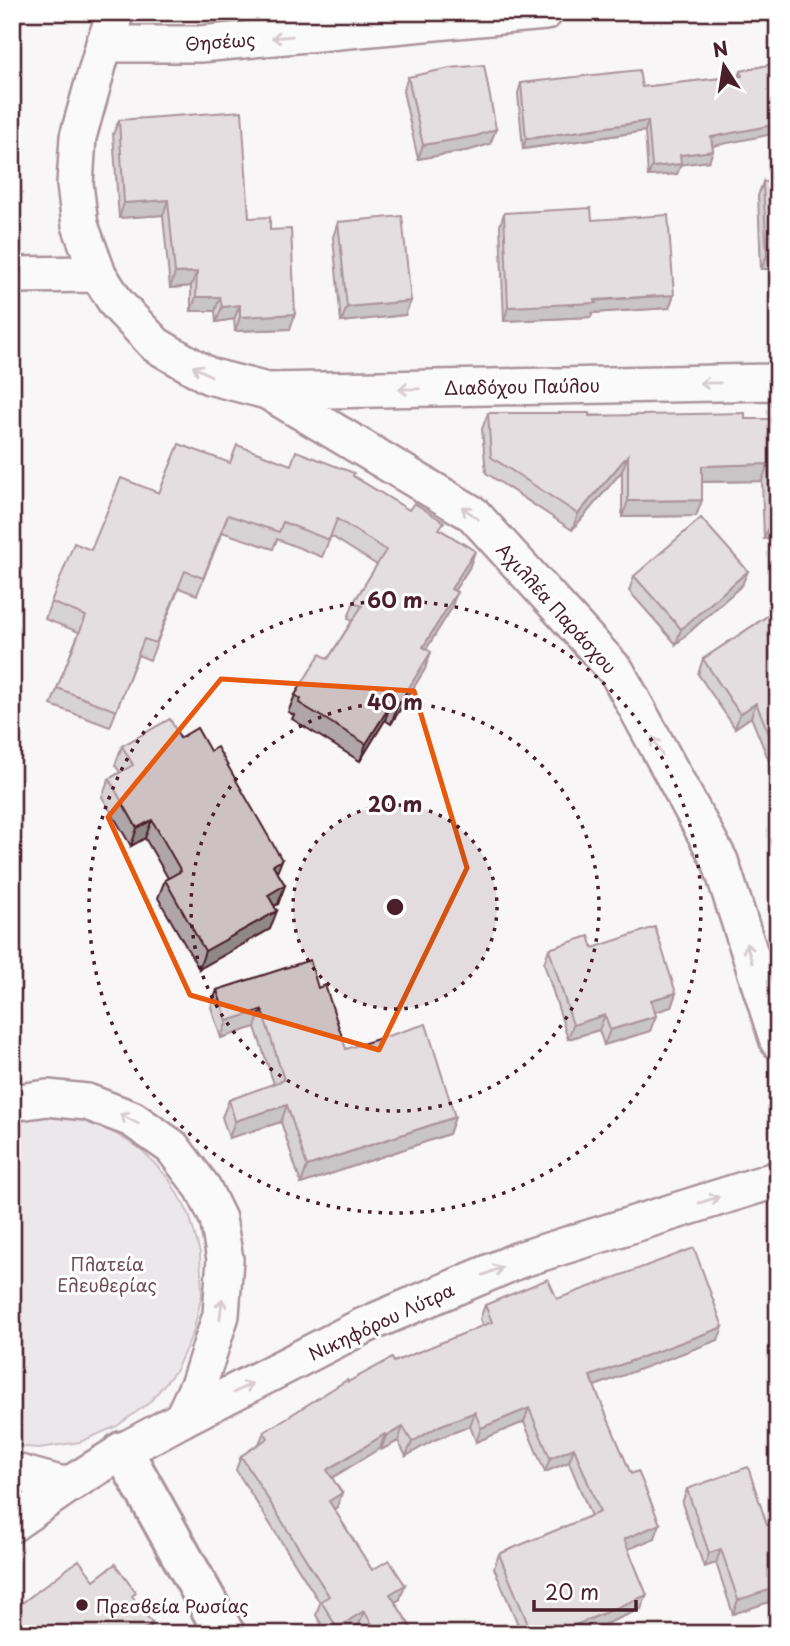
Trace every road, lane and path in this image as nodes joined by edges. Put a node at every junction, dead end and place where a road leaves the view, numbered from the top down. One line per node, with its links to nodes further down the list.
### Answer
1 (545, 12): 2 (street, Θησέως, one-way to 2)
2 (111, 28): 3 (street)
3 (99, 274): 4 (street); 6 (street, one-way to 3)
4 (12, 275)
5 (778, 382): 6 (street, Διαδόχου Παύλου, one-way to 6)
6 (267, 391): 7 (street, Αχιλλέα Παράσχου, one-way to 6)
7 (778, 1041)
8 (12, 1103): 10 (street, one-way to 8)
9 (778, 1179): 10 (street, Νικηφόρου Λύτρα, one-way to 9)
10 (182, 1419): 11 (street, Νικηφόρου Λύτρα)
11 (123, 1451): 13 (street, Νικηφόρου Λύτρα); 15 (street)
12 (12, 1471): 13 (street)
13 (67, 1486): 14 (street, Νικηφόρου Λύτρα)
14 (12, 1524)
15 (225, 1634)

